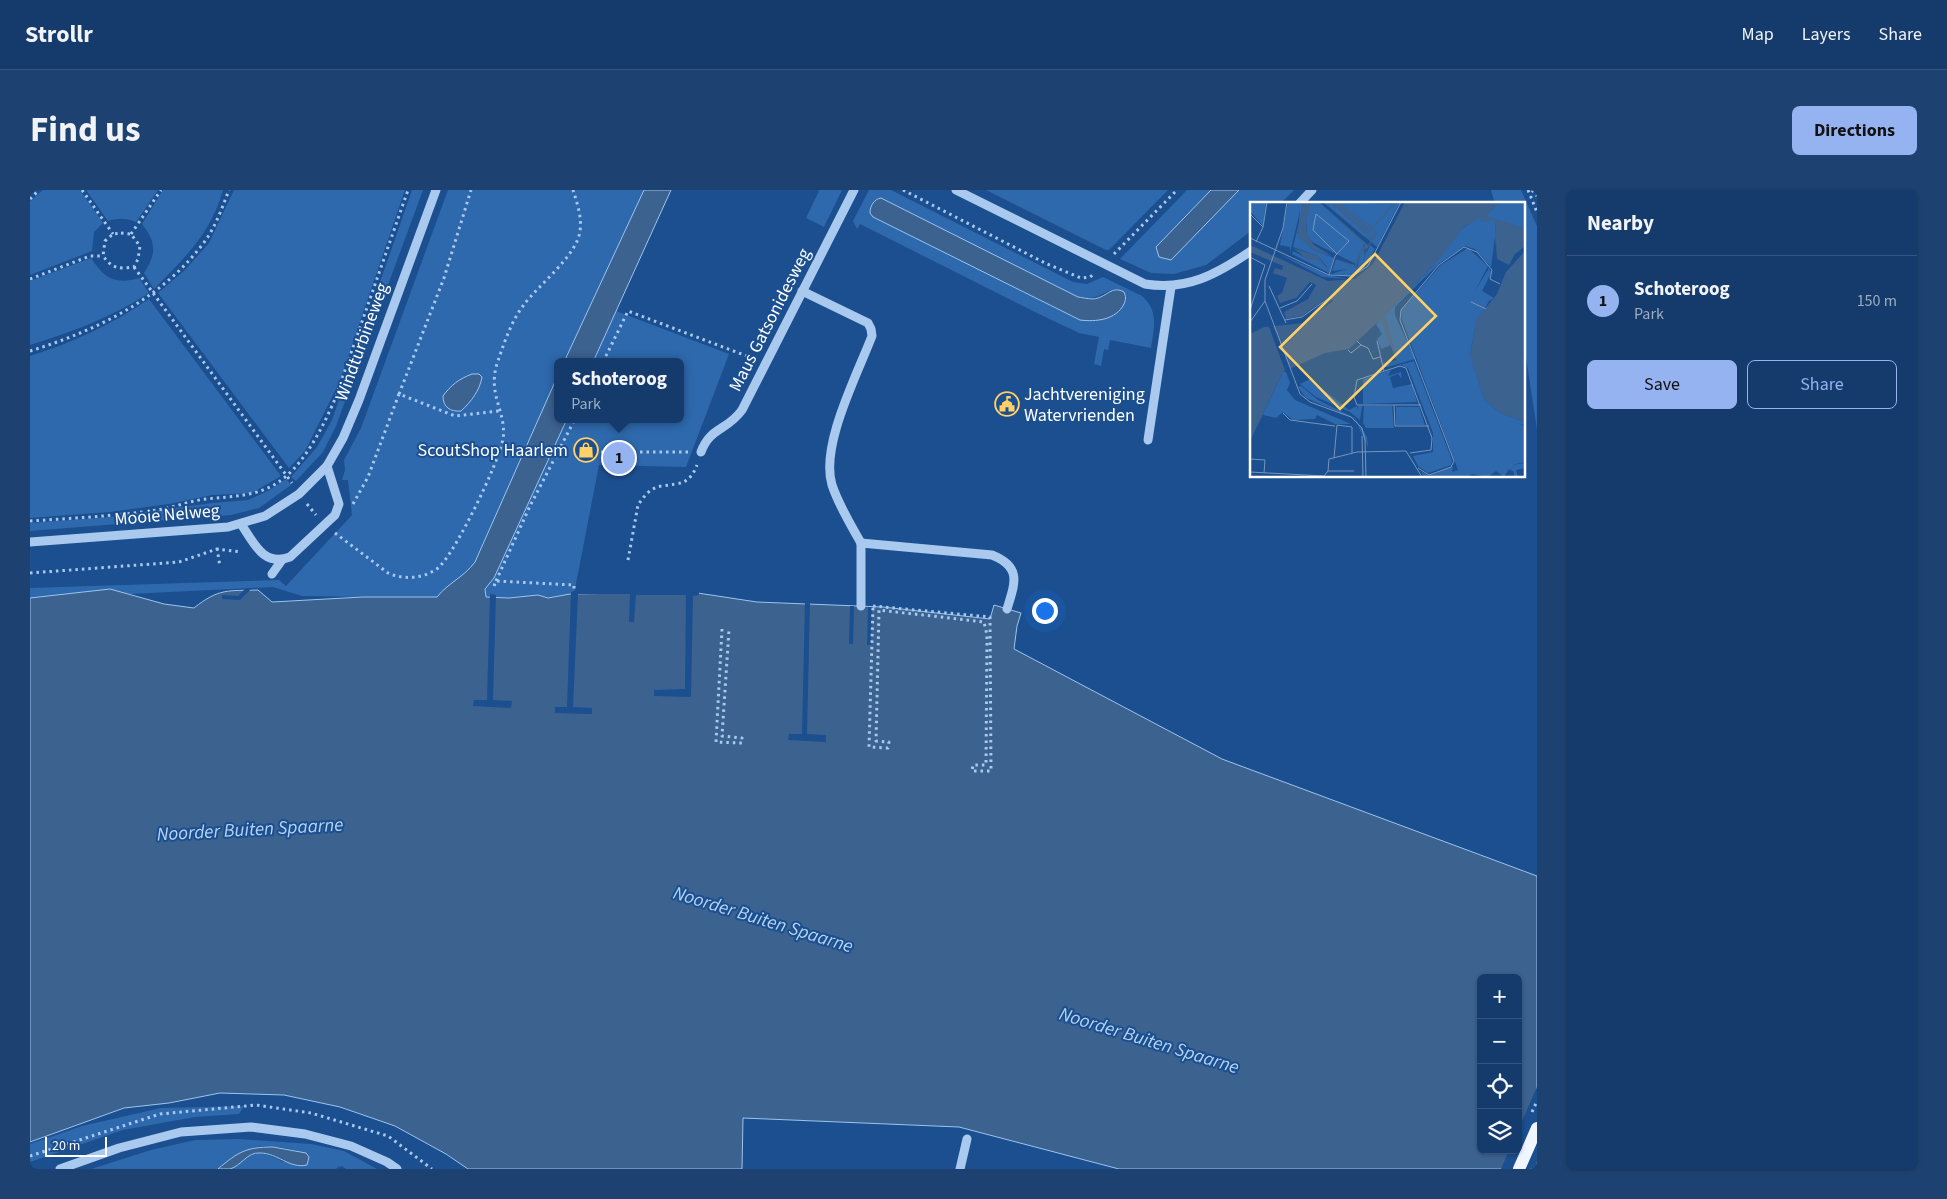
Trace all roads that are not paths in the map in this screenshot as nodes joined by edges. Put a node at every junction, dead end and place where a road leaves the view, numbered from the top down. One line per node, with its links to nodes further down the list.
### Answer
1 (436, 190): 11 (street, Windturbineweg)
2 (854, 190): 8 (street, Maus Gatsonidesweg)
3 (956, 190): 7 (street)
4 (1312, 190): 5 (street)
5 (1301, 202)
6 (1250, 252): 7 (street)
7 (1171, 287): 9 (street)
8 (802, 291): 10 (street, Maus Gatsonidesweg); 15 (street)
9 (1148, 440)
10 (701, 452)
11 (327, 466): 12 (street, Windturbineweg); 16 (street)
12 (299, 494): 13 (street, Mooie Nelweg)
13 (241, 524): 14 (street, Mooie Nelweg); 16 (street)
14 (30, 542)
15 (861, 543): 18 (street); 19 (street)
16 (282, 560): 17 (street)
17 (272, 574)
18 (861, 606)
19 (1007, 609)
20 (1537, 1128): 25 (main road)
21 (967, 1139): 24 (street)
22 (60, 1169): 23 (street)
23 (397, 1169)
24 (960, 1169)
25 (1519, 1169)

